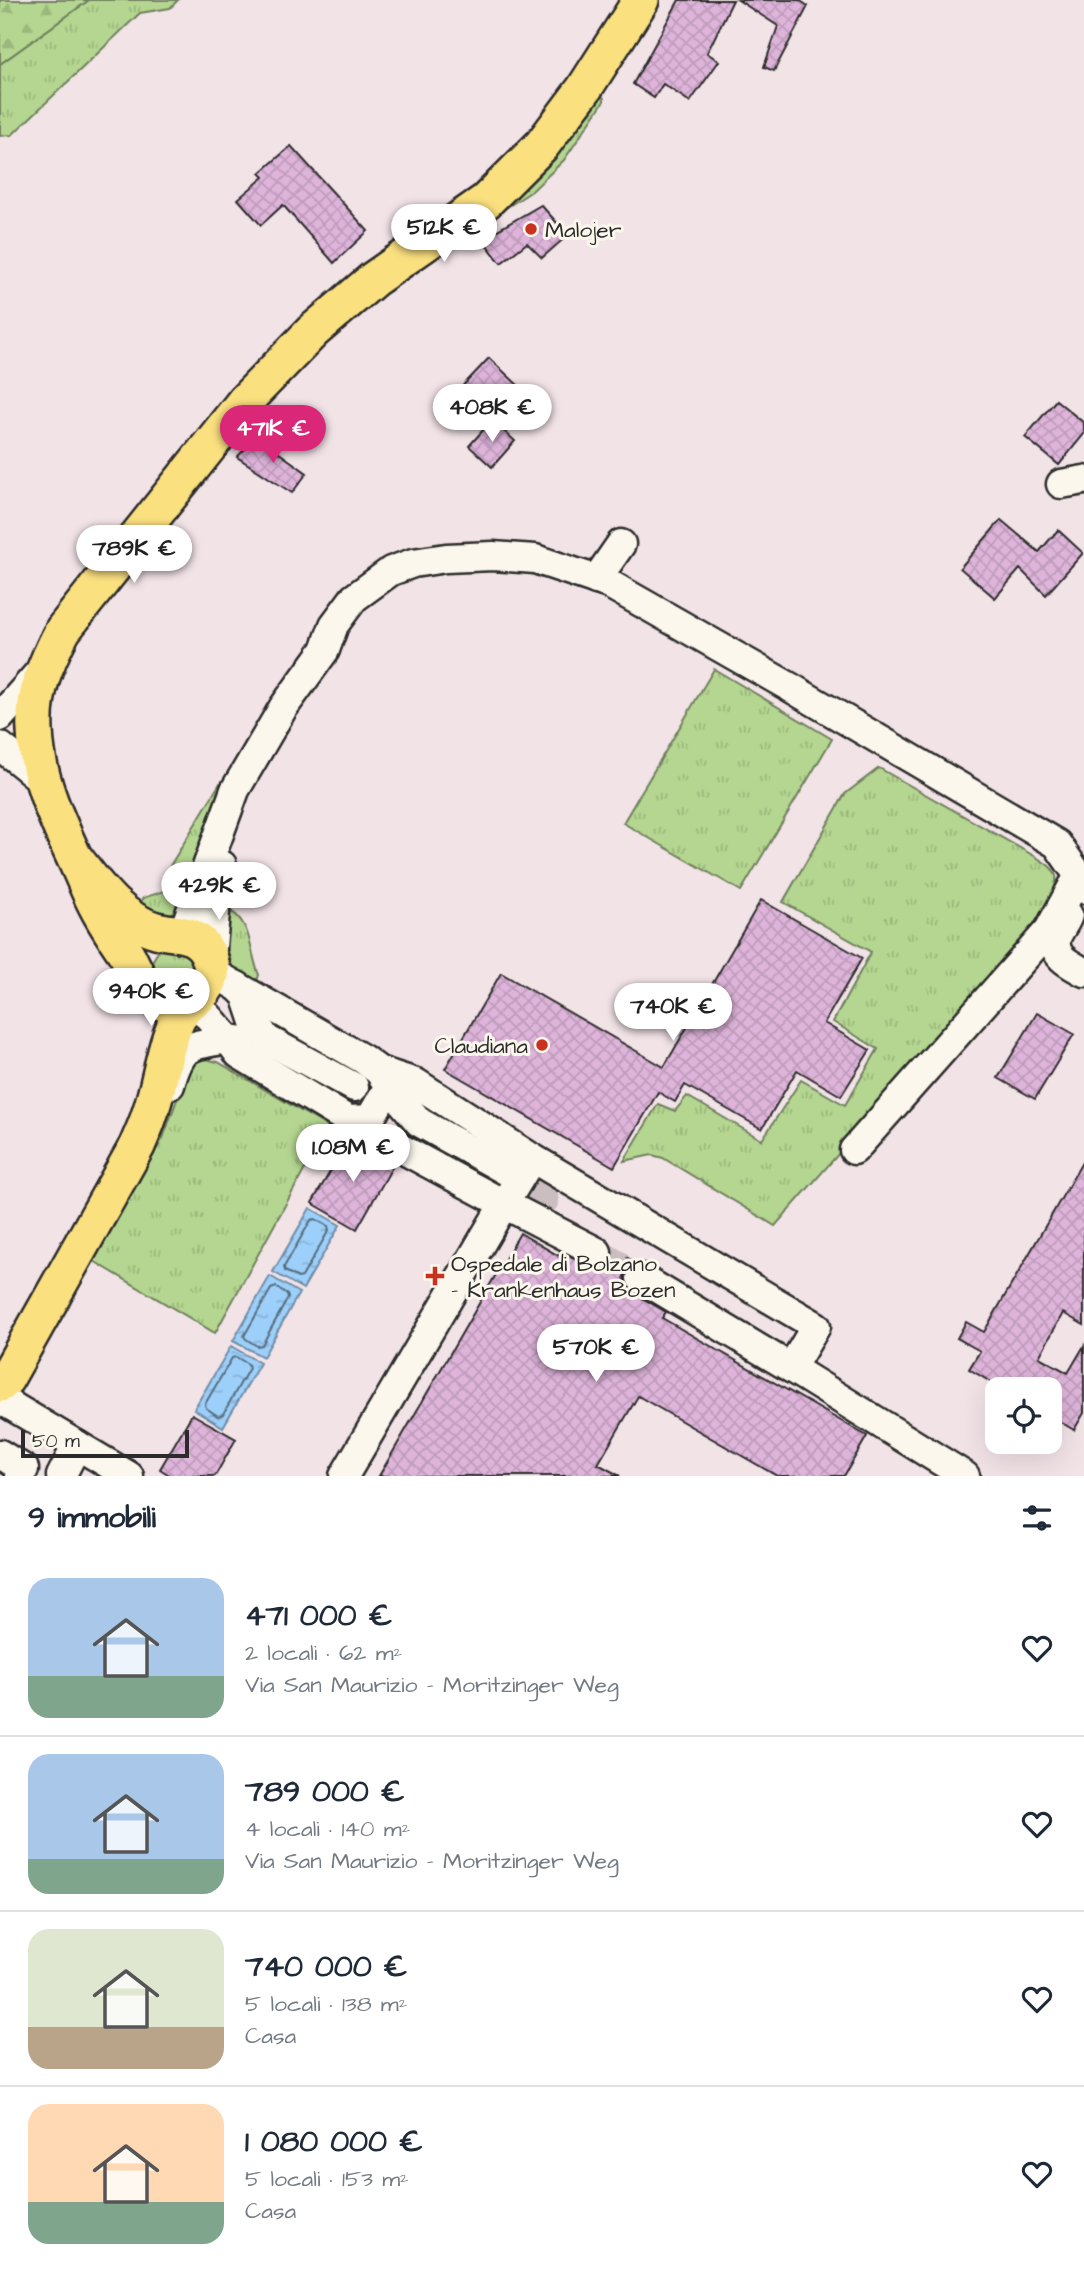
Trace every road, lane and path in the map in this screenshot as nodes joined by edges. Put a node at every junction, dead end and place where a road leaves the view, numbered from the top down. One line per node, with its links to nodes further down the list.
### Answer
1 (641, 0): 4 (main road)
2 (621, 544): 3 (street)
3 (596, 580): 8 (street); 10 (street)
4 (44, 667): 5 (street); 7 (main road)
5 (0, 717)
6 (0, 746): 7 (street)
7 (41, 779): 9 (main road)
8 (229, 807): 11 (street); 12 (street)
9 (74, 857): 11 (main road); 14 (main road)
10 (1080, 880): 13 (street); 21 (street)
11 (178, 933): 12 (main road); 14 (main road)
12 (219, 971): 15 (main road); 17 (street); 18 (street)
13 (1084, 972)
14 (142, 983): 15 (main road); 27 (main road)
15 (188, 1003): 16 (street); 27 (main road)
16 (228, 1039): 17 (street); 20 (street); 27 (street)
17 (266, 1039): 19 (street)
18 (384, 1078): 20 (street); 22 (street); 23 (street)
19 (354, 1087)
20 (359, 1120): 23 (street)
21 (854, 1150)
22 (533, 1158): 23 (street); 26 (street)
23 (504, 1186): 24 (street); 33 (street)
24 (597, 1252)
25 (641, 1278): 26 (street)
26 (791, 1368): 34 (street)
27 (1, 1385): 28 (street)
28 (77, 1445): 31 (street); 32 (street)
29 (0, 1454): 30 (street)
30 (26, 1474)
31 (61, 1476)
32 (130, 1476)
33 (344, 1476)
34 (965, 1476)

